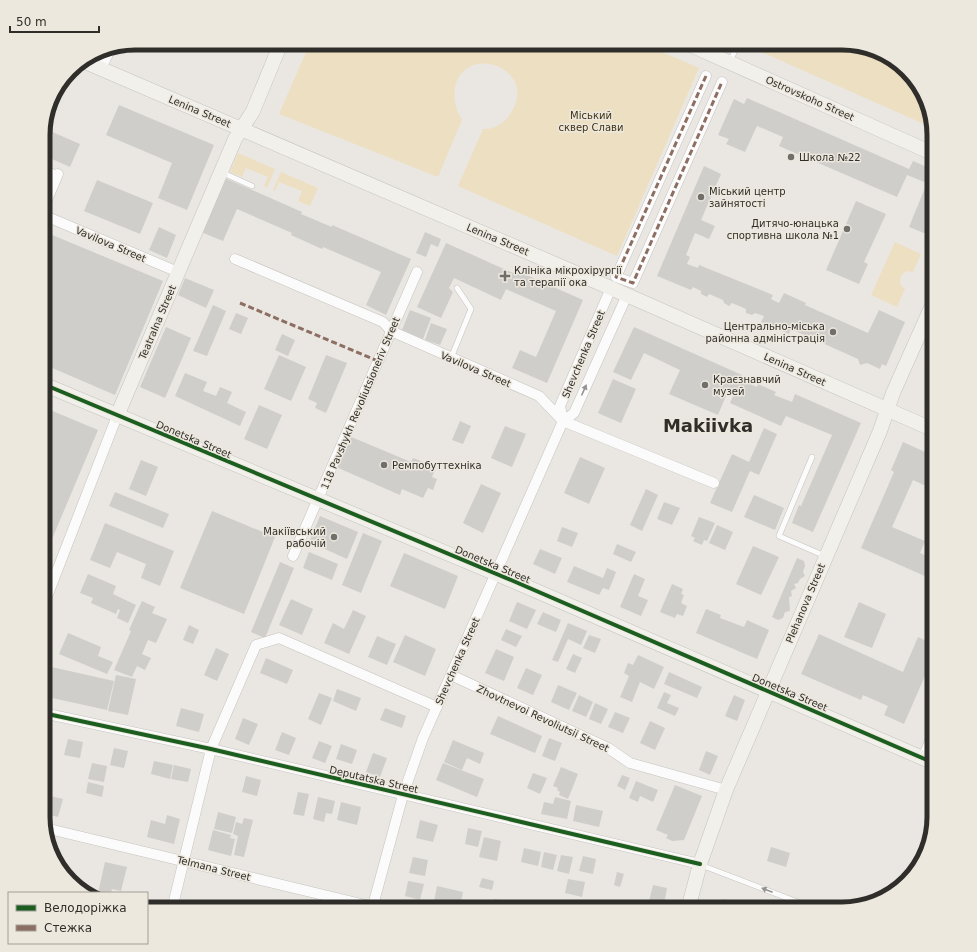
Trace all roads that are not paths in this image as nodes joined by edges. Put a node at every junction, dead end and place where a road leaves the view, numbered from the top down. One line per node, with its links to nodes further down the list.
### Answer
1 (278, 50): 10 (street, Teatralna Street)
2 (715, 50): 5 (street, Ostrovskoho Street)
3 (735, 50): 5 (lane)
4 (107, 55): 7 (street)
5 (730, 62): 11 (street, Ostrovskoho Street)
6 (89, 64): 7 (street, Lenina Street)
7 (100, 68): 10 (street, Lenina Street)
8 (706, 76): 9 (street)
9 (722, 82)
10 (242, 129): 13 (street, Teatralna Street); 22 (street, Lenina Street)
11 (927, 151)
12 (50, 170): 14 (lane)
13 (221, 172): 15 (lane); 19 (street, Teatralna Street)
14 (58, 174): 16 (street)
15 (252, 186)
16 (50, 193)
17 (50, 218): 19 (street, Vavilova Street)
18 (235, 259): 25 (street, Vavilova Street)
19 (178, 272): 29 (street, Teatralna Street)
20 (417, 272): 25 (street, 118 Pavshykh Revoliutsioneriv Street)
21 (458, 288): 26 (lane)
22 (611, 288): 23 (street, Lenina Street); 30 (street, Shevchenka Street)
23 (627, 295): 28 (street, Lenina Street); 30 (street, Shevchenka Street, one-way to 23)
24 (927, 317): 28 (street, Plehanova Street)
25 (391, 331): 26 (street, Vavilova Street); 34 (street, 118 Pavshykh Revoliutsioneriv Street)
26 (450, 359): 30 (street, Vavilova Street)
27 (50, 387): 29 (street, Donetska Street)
28 (888, 410): 31 (street, Lenina Street); 36 (street, Plehanova Street)
29 (117, 416): 34 (street, Donetska Street); 38 (street, Teatralna Street)
30 (563, 421): 33 (street, Vavilova Street); 37 (street, Shevchenka Street)
31 (927, 427)
32 (812, 457): 36 (lane)
33 (714, 483)
34 (318, 499): 35 (street, 118 Pavshykh Revoliutsioneriv Street); 37 (street, Donetska Street)
35 (293, 556)
36 (826, 557): 40 (street, Plehanova Street)
37 (496, 573): 39 (street, Shevchenka Street); 40 (street, Donetska Street)
38 (50, 589)
39 (451, 675): 41 (street, Shevchenka Street); 47 (street, Zhovtnevoi Revoliutsii Street)
40 (768, 690): 45 (street, Donetska Street); 47 (street, Plehanova Street)
41 (437, 707): 44 (street); 48 (street, Shevchenka Street)
42 (50, 714): 44 (street, Deputatska Street)
43 (927, 741): 45 (lane)
44 (211, 749): 48 (street, Deputatska Street); 50 (street)
45 (920, 757): 46 (street, Donetska Street)
46 (927, 760)
47 (726, 790): 51 (street, Plehanova Street)
48 (403, 794): 51 (street, Deputatska Street); 54 (street, Shevchenka Street)
49 (51, 830): 50 (street, Telmana Street)
50 (184, 861): 52 (street); 53 (street, Telmana Street)
51 (700, 864): 55 (street, Plehanova Street); 56 (lane, one-way to 51)
52 (174, 902)
53 (351, 902)
54 (377, 902)
55 (690, 902)
56 (798, 902)

